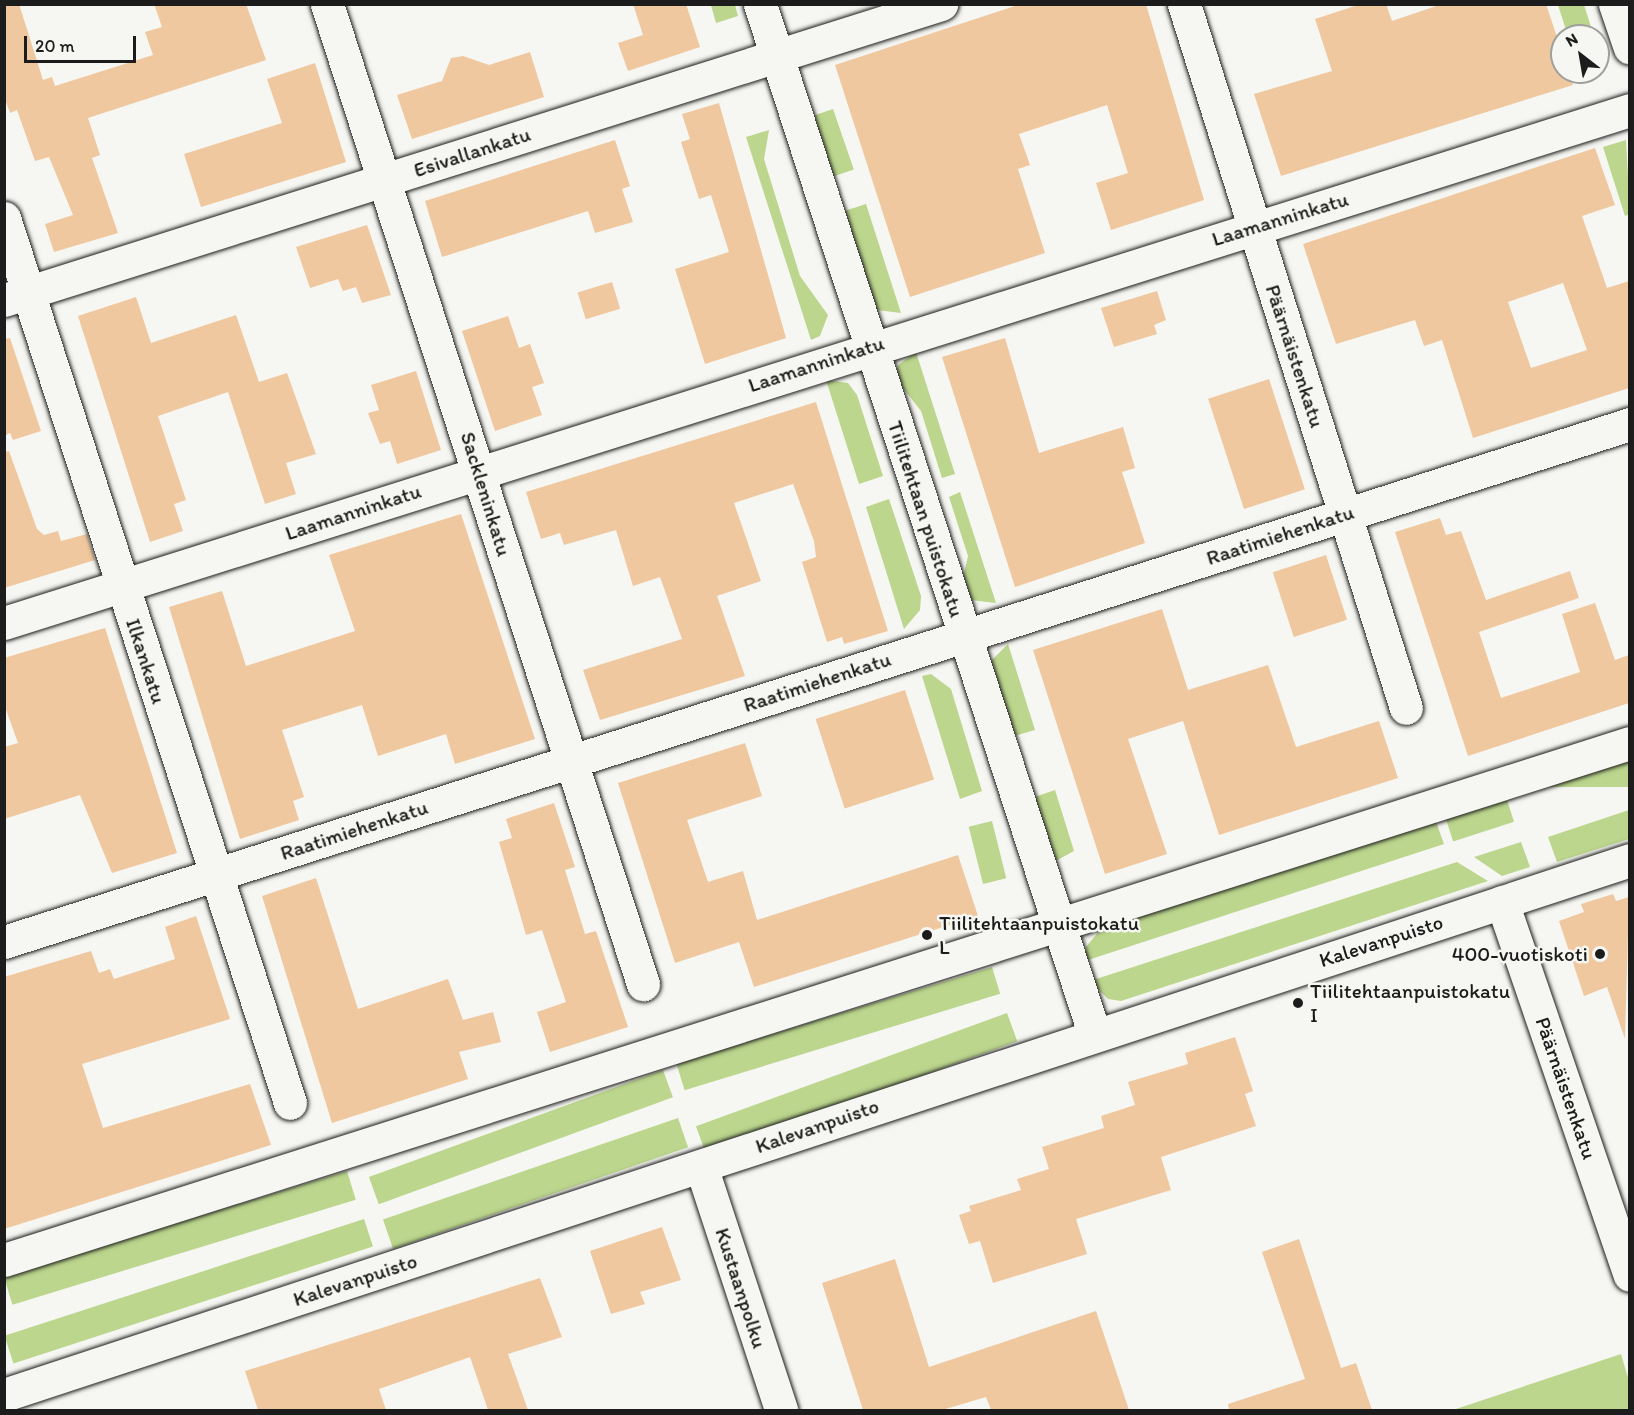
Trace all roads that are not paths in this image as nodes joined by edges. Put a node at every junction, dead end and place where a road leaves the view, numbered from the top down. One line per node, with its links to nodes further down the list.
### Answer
1 (327, 4): 9 (street, Sackleninkatu)
2 (760, 4): 7 (street, Tiilitehtaan puistokatu)
3 (941, 4): 7 (street, Esivallankatu)
4 (1184, 4): 11 (street, Päärnäistenkatu)
5 (1616, 4): 6 (street)
6 (1629, 48)
7 (776, 56): 9 (street, Esivallankatu); 13 (street, Tiilitehtaan puistokatu)
8 (1629, 110): 11 (street, Laamanninkatu)
9 (385, 180): 12 (street, Esivallankatu); 15 (street, Sackleninkatu)
10 (4, 218): 12 (street, Ilkankatu)
11 (1254, 228): 13 (street, Laamanninkatu); 16 (street, Päärnäistenkatu)
12 (16, 296): 17 (street, Ilkankatu)
13 (870, 347): 15 (street, Laamanninkatu); 19 (street, Tiilitehtaan puistokatu)
14 (1629, 424): 16 (street, Raatimiehenkatu)
15 (479, 472): 17 (street, Laamanninkatu); 22 (street, Sackleninkatu)
16 (1345, 514): 19 (street, Raatimiehenkatu); 20 (street, Päärnäistenkatu)
17 (122, 586): 18 (street, Laamanninkatu); 24 (street, Ilkankatu)
18 (4, 623)
19 (963, 635): 22 (street, Raatimiehenkatu); 26 (street, Tiilitehtaan puistokatu)
20 (1406, 708)
21 (1629, 743): 26 (street)
22 (569, 761): 24 (street, Raatimiehenkatu); 28 (street, Sackleninkatu)
23 (1629, 860): 25 (street, Kalevanpuisto)
24 (214, 874): 27 (street, Raatimiehenkatu); 30 (street, Ilkankatu)
25 (1502, 902): 29 (street, Kalevanpuisto); 33 (street, Päärnäistenkatu)
26 (1056, 924): 29 (street, Tiilitehtaan puistokatu); 32 (street)
27 (4, 942)
28 (644, 984)
29 (1094, 1033): 31 (street, Kalevanpuisto)
30 (290, 1103)
31 (701, 1166): 34 (street, Kalevanpuisto); 35 (street, Kustaanpolku)
32 (4, 1260)
33 (1629, 1275)
34 (4, 1395)
35 (781, 1410)

